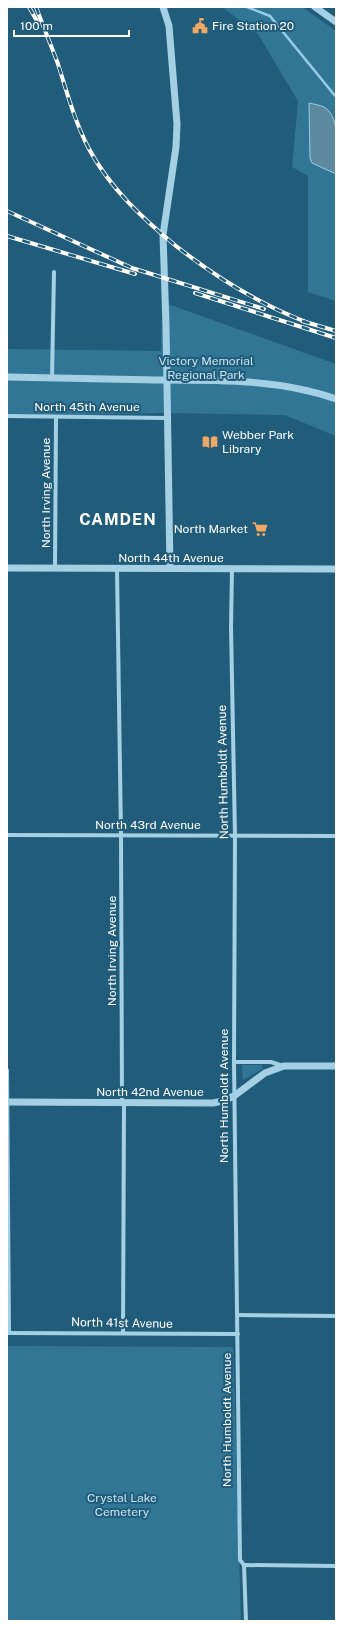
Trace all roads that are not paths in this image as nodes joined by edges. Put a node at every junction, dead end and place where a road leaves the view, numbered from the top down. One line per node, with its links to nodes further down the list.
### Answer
1 (163, 7): 7 (street)
2 (315, 7): 3 (street)
3 (336, 22)
4 (54, 272): 6 (street)
5 (7, 377): 6 (street)
6 (52, 378): 7 (street)
7 (166, 380): 8 (street); 11 (street)
8 (336, 399)
9 (7, 416): 10 (street, North 45th Avenue)
10 (56, 418): 11 (street, North 45th Avenue); 13 (street, North Irving Avenue)
11 (167, 418): 14 (street)
12 (7, 568): 13 (street, North 44th Avenue)
13 (55, 568): 16 (street, North 44th Avenue)
14 (170, 568): 15 (street, North 44th Avenue); 16 (street, North 44th Avenue)
15 (232, 568): 17 (street, North 44th Avenue); 20 (street, North Humboldt Avenue)
16 (117, 569): 19 (street, North Irving Avenue)
17 (336, 569)
18 (7, 835): 19 (street, North 43rd Avenue)
19 (121, 835): 20 (street, North 43rd Avenue); 28 (street, North Irving Avenue)
20 (235, 836): 21 (street, North 43rd Avenue); 22 (street, North Humboldt Avenue)
21 (336, 836)
22 (234, 1062): 23 (street, North 42nd Avenue); 26 (street, North Humboldt Avenue)
23 (284, 1066): 24 (street, North 42nd Avenue); 26 (street, North 42nd Avenue)
24 (336, 1066)
25 (7, 1070): 27 (street)
26 (234, 1096): 28 (street, North 42nd Avenue); 29 (street, North Humboldt Avenue)
27 (7, 1102): 28 (street, North 42nd Avenue); 31 (street)
28 (122, 1103): 32 (street, North Irving Avenue)
29 (237, 1315): 30 (street); 33 (street, North Humboldt Avenue)
30 (336, 1316)
31 (8, 1333): 32 (street, North 41st Avenue)
32 (123, 1333): 33 (street, North 41st Avenue)
33 (238, 1334): 34 (street, North Humboldt Avenue)
34 (244, 1565): 35 (street); 36 (street, North Humboldt Avenue)
35 (336, 1566)
36 (246, 1621)

